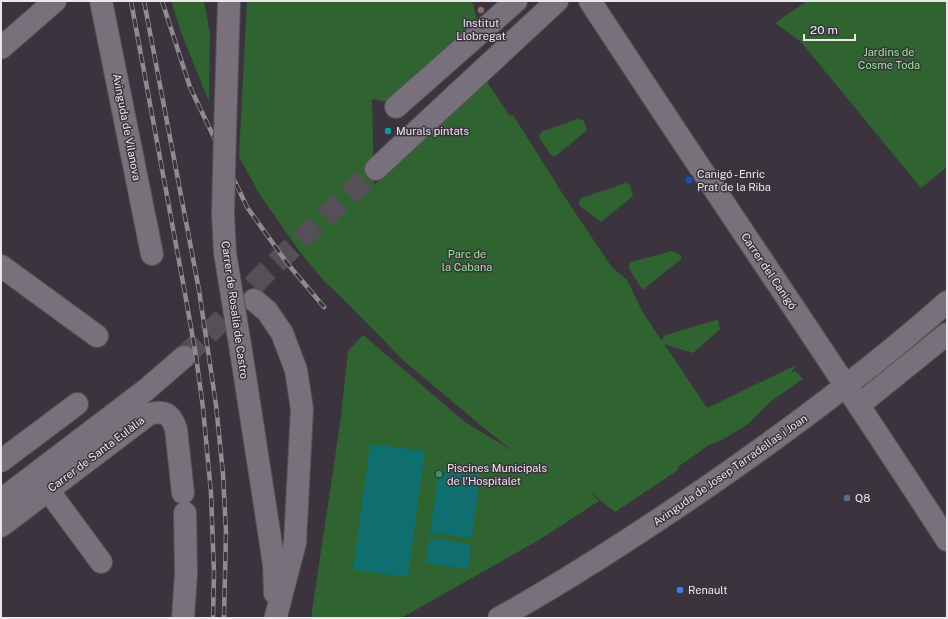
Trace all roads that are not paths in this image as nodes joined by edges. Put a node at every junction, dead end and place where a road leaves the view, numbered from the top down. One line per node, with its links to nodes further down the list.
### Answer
1 (54, 1): 7 (street)
2 (101, 1): 10 (street, Avinguda de Vilanova)
3 (229, 1): 26 (street, Carrer de Rosalía de Castro, bridge)
4 (516, 1): 8 (street)
5 (557, 1): 9 (street)
6 (590, 1): 17 (street, Carrer del Canigó)
7 (1, 48)
8 (396, 107)
9 (376, 169)
10 (152, 254)
11 (1, 266): 15 (street)
12 (254, 300): 26 (street, Carrer de Rosalía de Castro)
13 (947, 302): 17 (street, Avinguda de Josep Tarradellas i Joan)
14 (947, 334): 19 (street)
15 (97, 336)
16 (184, 357): 22 (street, Carrer de Santa Eulàlia)
17 (846, 385): 19 (street, Carrer del Canigó); 28 (street, Avinguda de Josep Tarradellas i Joan)
18 (77, 404): 20 (street)
19 (859, 405): 24 (street, Carrer del Canigó)
20 (1, 461)
21 (48, 490): 23 (street, Carrer de Santa Eulàlia); 25 (street); 27 (street, Carrer de Santa Eulàlia)
22 (1, 500)
23 (1, 526)
24 (947, 540)
25 (101, 562)
26 (276, 617)
27 (184, 618)
28 (499, 618)

